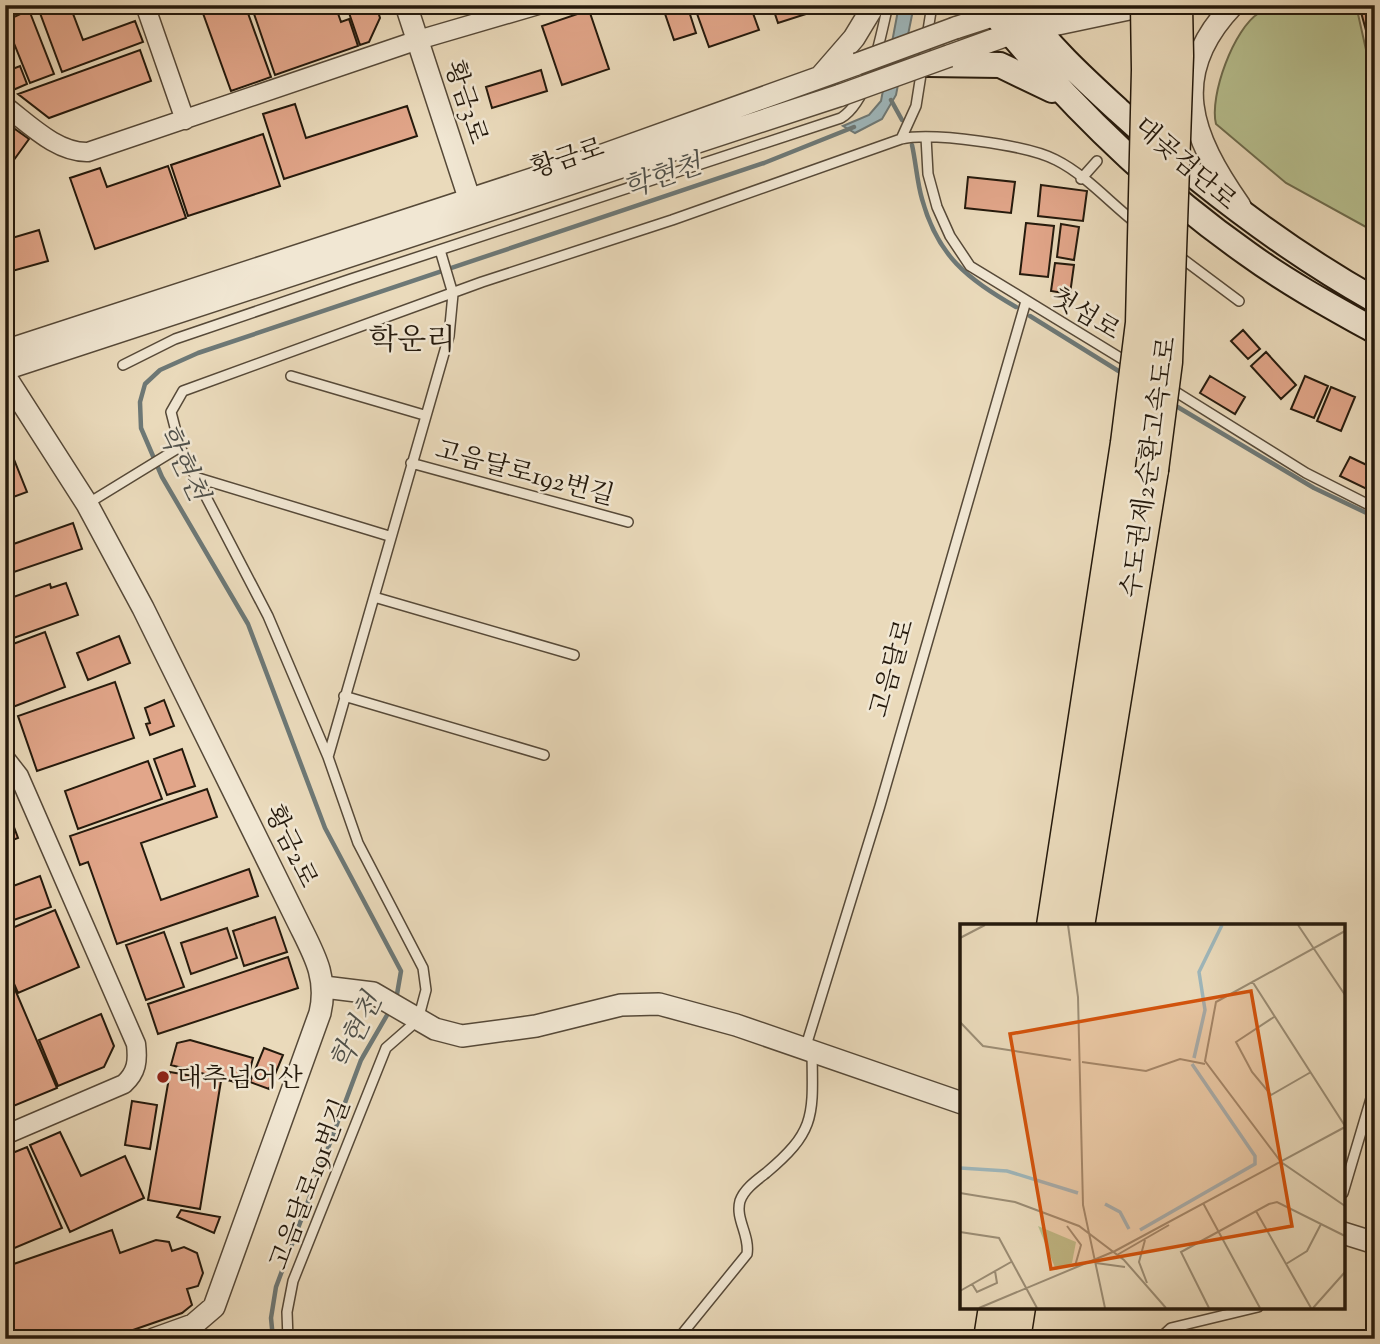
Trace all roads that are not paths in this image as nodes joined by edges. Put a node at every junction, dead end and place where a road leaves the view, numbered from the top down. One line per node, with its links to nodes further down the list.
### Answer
1 (145, 5): 19 (street)
2 (406, 5): 13 (street, 황금3로)
3 (538, 5): 13 (street)
4 (874, 5): 15 (street)
5 (888, 5): 26 (lane)
6 (932, 5): 21 (lane)
7 (1046, 5): 11 (street, 황금로)
8 (1176, 5): 52 (highway, 수도권제2순환고속도로, bridge)
9 (1233, 5): 25 (street)
10 (1144, 13): 11 (street, 황금로); 16 (lane); 51 (highway, 수도권제2순환고속도로, bridge)
11 (1026, 15): 12 (street, 황금로); 25 (main road, 대곶검단로)
12 (997, 18): 14 (street, 황금로); 15 (street, 황금로, bridge); 17 (main road, 대곶검단로)
13 (418, 40): 19 (street); 24 (street, 황금3로)
14 (945, 61): 17 (main road); 24 (street, 황금로, bridge)
15 (820, 78): 24 (street, 황금로)
16 (1148, 98)
17 (1074, 102): 31 (main road, 대곶검단로)
18 (5, 106): 19 (street)
19 (185, 120)
20 (926, 137): 21 (lane); 23 (lane); 30 (lane, 첫섬로)
21 (901, 139): 27 (lane)
22 (1097, 161): 23 (lane)
23 (1082, 179): 29 (lane)
24 (472, 207): 32 (street, 황금로); 34 (street, 황금로)
25 (1249, 219): 28 (main road, 대곶검단로)
26 (441, 254): 27 (lane); 33 (lane)
27 (452, 290): 37 (lane, 고음달로192번길); 38 (lane)
28 (1375, 300)
29 (1239, 301)
30 (1026, 302): 42 (lane, 첫섬로); 55 (lane, 고음달로)
31 (1375, 331)
32 (5, 351)
33 (123, 365)
34 (5, 369)
35 (5, 376): 41 (street, 황금2로)
36 (291, 376): 37 (lane, 고음달로192번길)
37 (424, 415): 39 (lane, 고음달로192번길)
38 (180, 447): 40 (lane); 41 (lane)
39 (411, 463): 43 (lane, 고음달로192번길); 44 (lane, 고음달로192번길)
40 (195, 477): 44 (lane); 49 (lane)
41 (86, 504): 53 (street, 황금2로)
42 (1375, 508)
43 (628, 522)
44 (390, 536): 45 (lane, 고음달로192번길)
45 (374, 597): 46 (lane); 47 (lane, 고음달로192번길)
46 (573, 655)
47 (344, 696): 48 (lane); 49 (lane, 고음달로192번길)
48 (544, 755)
49 (328, 757): 54 (lane)
50 (5, 758): 58 (street)
51 (1053, 924)
52 (1078, 924)
53 (324, 987): 54 (street); 65 (street, 황금2로)
54 (413, 1017): 55 (street); 66 (lane, 고음달로191번길)
55 (809, 1050): 57 (street); 67 (lane, 고음달로)
56 (1375, 1085): 59 (lane)
57 (960, 1102)
58 (5, 1135)
59 (1345, 1186)
60 (1345, 1234): 61 (street)
61 (1375, 1243)
62 (995, 1309): 68 (highway)
63 (1018, 1309): 69 (highway)
64 (1250, 1309): 70 (lane)
65 (154, 1339)
66 (288, 1339)
67 (678, 1339)
68 (990, 1339)
69 (1014, 1339)
70 (1159, 1339)

